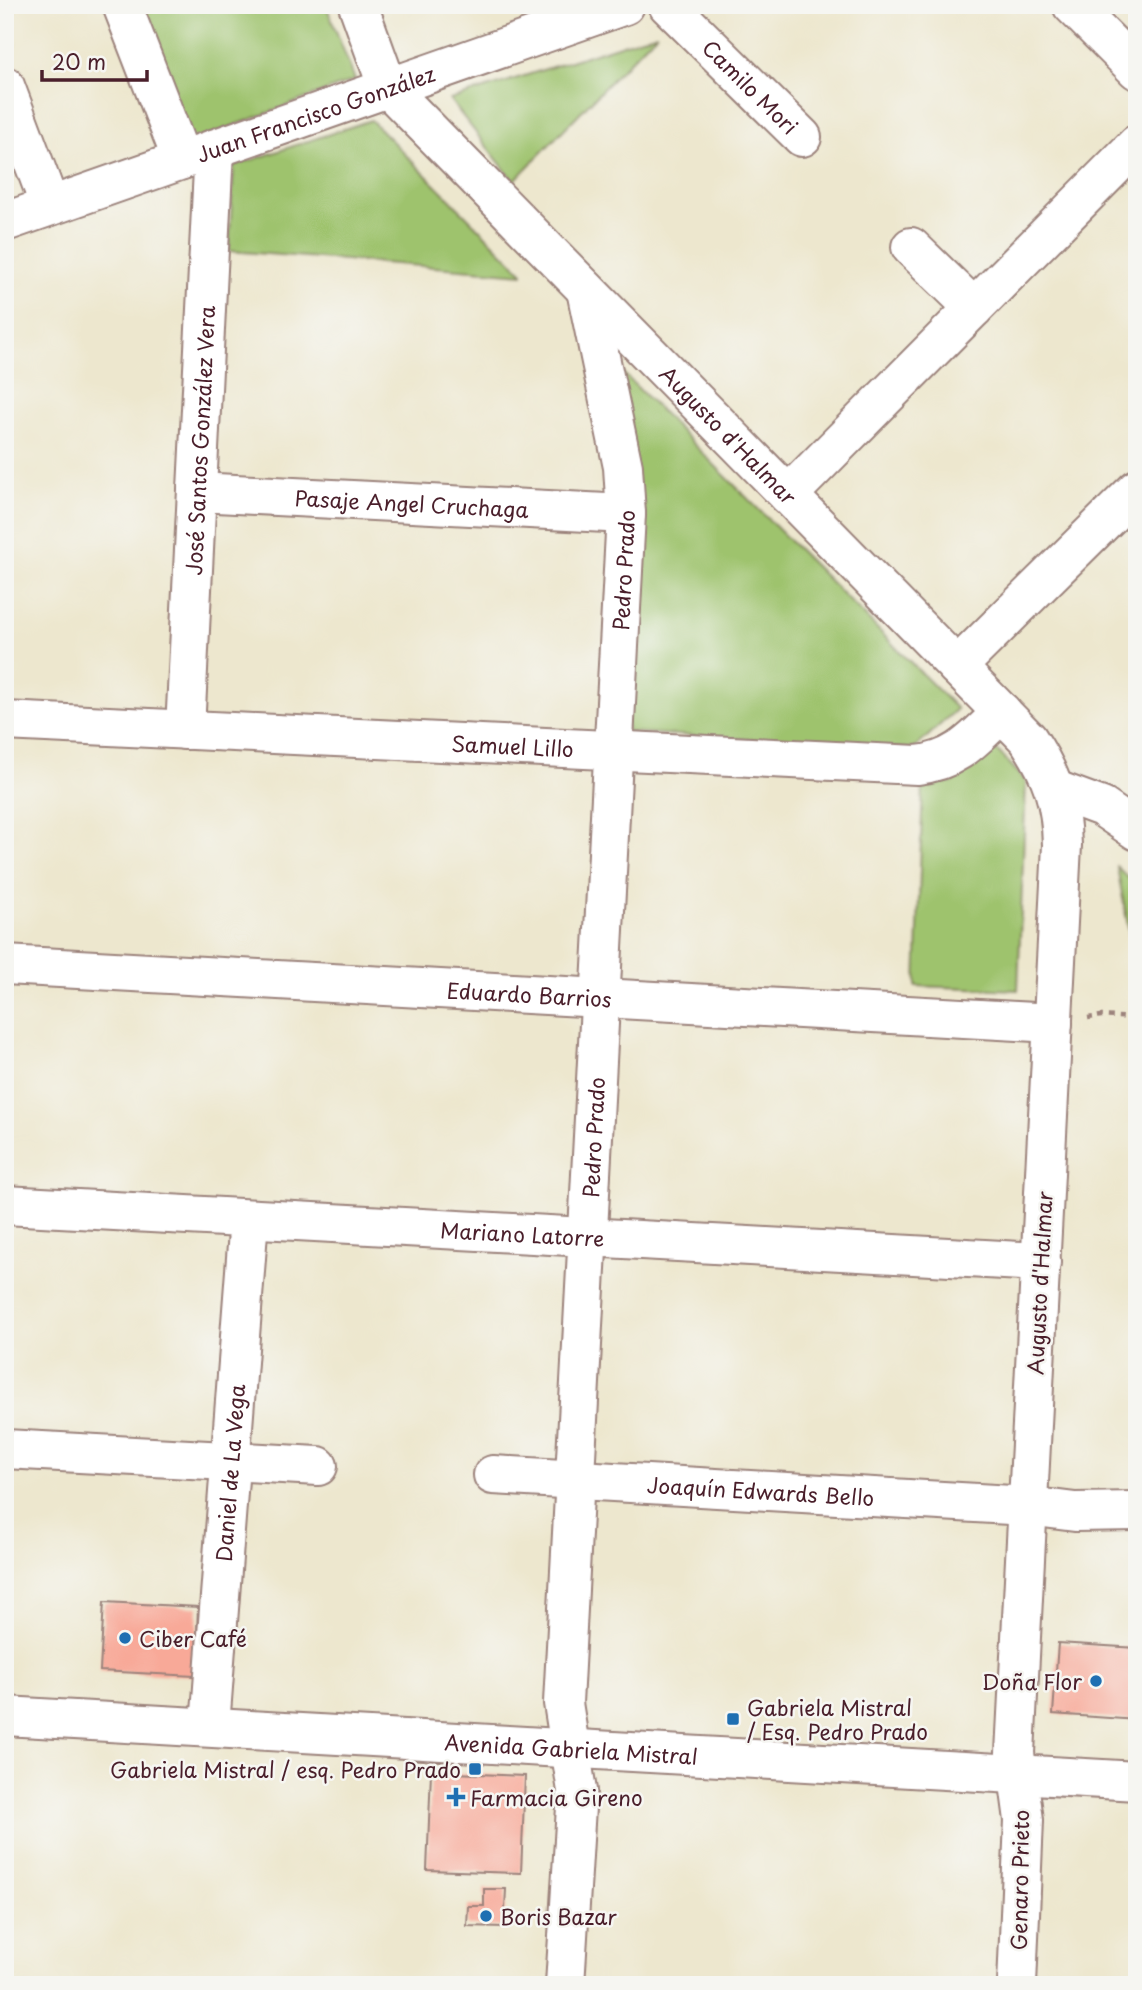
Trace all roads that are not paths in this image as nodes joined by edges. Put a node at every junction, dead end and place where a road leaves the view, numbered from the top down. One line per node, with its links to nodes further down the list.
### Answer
1 (122, 5): 12 (street)
2 (358, 5): 9 (street)
3 (625, 5): 6 (street, Juan Francisco González)
4 (668, 5): 10 (street, Camilo Mori)
5 (1072, 5): 7 (street)
6 (567, 15): 9 (street, Juan Francisco González)
7 (1137, 70)
8 (5, 86): 13 (street)
9 (388, 88): 12 (street, Juan Francisco González); 16 (street, Augusto d'Halmar)
10 (802, 137)
11 (1137, 144): 17 (street)
12 (198, 155): 13 (street, Juan Francisco González); 19 (street, José Santos González Vera)
13 (50, 206): 14 (street, Juan Francisco González)
14 (5, 222)
15 (911, 247): 17 (street)
16 (586, 290): 20 (street, Augusto d'Halmar); 21 (street, Pedro Prado)
17 (974, 308): 20 (street)
18 (1137, 489): 22 (street)
19 (197, 492): 21 (street, Pasaje Angel Cruchaga); 25 (street, José Santos González Vera)
20 (788, 495): 22 (street, Augusto d'Halmar)
21 (626, 514): 26 (street, Pedro Prado)
22 (957, 667): 23 (street, Augusto d'Halmar)
23 (1002, 712): 26 (street, Samuel Lillo); 27 (street, Augusto d'Halmar)
24 (5, 721): 25 (street, Samuel Lillo)
25 (185, 730): 26 (street, Samuel Lillo)
26 (614, 750): 30 (street, Pedro Prado)
27 (1056, 790): 28 (street); 31 (street, Augusto d'Halmar)
28 (1137, 831)
29 (5, 965): 30 (street, Eduardo Barrios)
30 (601, 997): 31 (street, Eduardo Barrios); 34 (street, Pedro Prado)
31 (1053, 1023): 35 (street, Augusto d'Halmar)
32 (5, 1205): 33 (street, Mariano Latorre)
33 (249, 1219): 34 (street, Mariano Latorre); 37 (street, Daniel de La Vega)
34 (588, 1237): 35 (street, Mariano Latorre); 40 (street, Pedro Prado)
35 (1041, 1262): 41 (street, Augusto d'Halmar)
36 (5, 1449): 37 (street)
37 (231, 1461): 38 (street); 44 (street, Daniel de La Vega)
38 (318, 1466)
39 (493, 1475): 40 (street, Joaquín Edwards Bello)
40 (575, 1480): 41 (street, Joaquín Edwards Bello); 45 (street, Pedro Prado)
41 (1028, 1506): 42 (street, Joaquín Edwards Bello); 46 (street, Augusto d'Halmar)
42 (1137, 1511)
43 (5, 1716): 44 (street, Avenida Gabriela Mistral)
44 (210, 1727): 45 (street, Avenida Gabriela Mistral)
45 (570, 1748): 46 (street, Avenida Gabriela Mistral); 48 (street, Pedro Prado)
46 (1019, 1776): 47 (street, Avenida Gabriela Mistral); 49 (street, Genaro Prieto)
47 (1137, 1781)
48 (565, 1985)
49 (1017, 1985)

